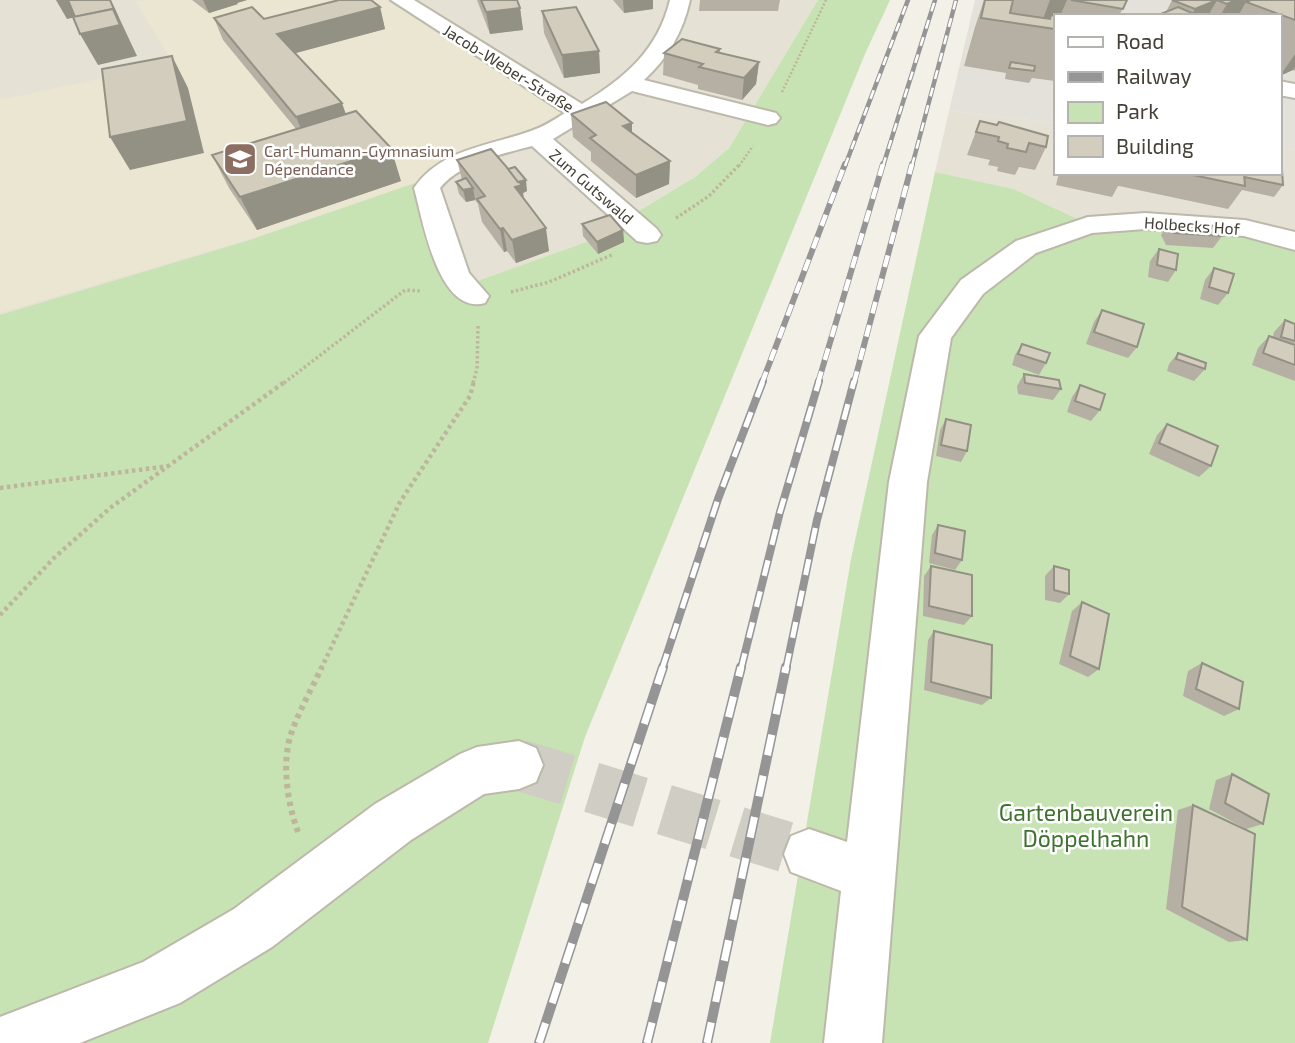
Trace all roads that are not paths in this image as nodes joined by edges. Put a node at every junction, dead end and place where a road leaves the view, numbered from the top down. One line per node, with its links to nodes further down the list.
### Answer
1 (401, 0): 4 (street, Jacob-Weber-Straße)
2 (680, 0): 3 (street, Zum Gutswald)
3 (629, 83): 4 (street, Zum Gutswald); 5 (street)
4 (582, 114): 6 (street, Zum Gutswald)
5 (768, 118)
6 (537, 138): 7 (street, Zum Gutswald); 9 (street, Zum Gutswald)
7 (647, 235)
8 (1295, 241): 12 (street, Holbecks Hof)
9 (474, 296)
10 (519, 765): 13 (street)
11 (809, 854): 12 (street)
12 (869, 875): 14 (street, Holbecks Hof)
13 (8, 1043)
14 (853, 1043)

